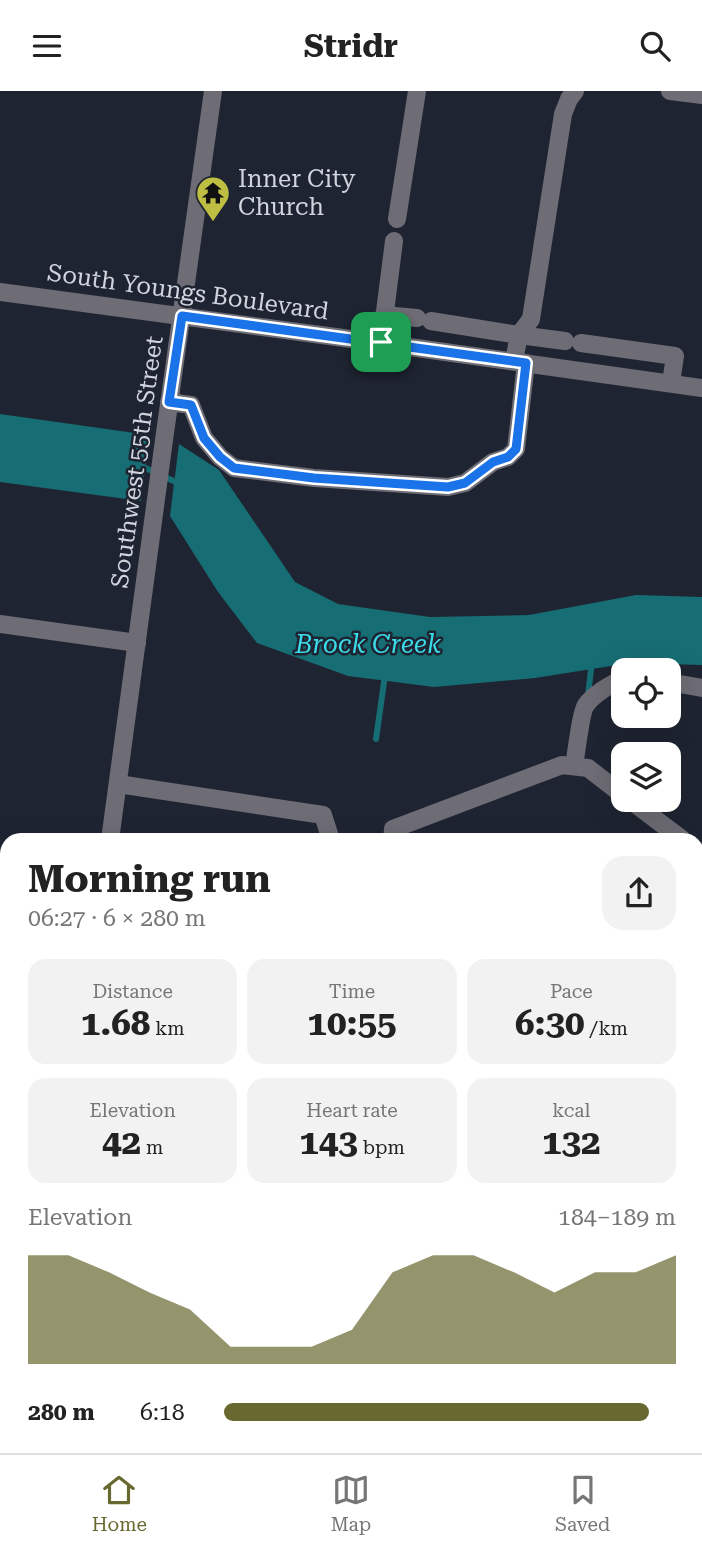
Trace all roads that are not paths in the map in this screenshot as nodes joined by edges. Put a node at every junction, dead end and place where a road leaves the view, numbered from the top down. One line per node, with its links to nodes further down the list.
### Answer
1 (213, 91): 9 (street, Southwest 55th Street)
2 (417, 91): 6 (street)
3 (575, 91): 11 (street)
4 (670, 91): 5 (street)
5 (702, 95)
6 (397, 219)
7 (394, 241): 10 (street)
8 (0, 292): 9 (street, South Youngs Boulevard)
9 (182, 316): 12 (street, South Youngs Boulevard); 16 (street, Southwest 55th Street)
10 (384, 316): 11 (street); 12 (street)
11 (519, 335): 13 (street); 14 (street)
12 (381, 342): 13 (street, South Youngs Boulevard)
13 (520, 362): 14 (street, South Youngs Boulevard); 16 (street)
14 (671, 383): 15 (street, South Youngs Boulevard)
15 (702, 388)
16 (169, 402): 18 (street, Southwest 55th Street)
17 (0, 624): 18 (street)
18 (137, 643): 23 (street, Southwest 55th Street)
19 (681, 684): 21 (street)
20 (611, 685): 22 (street)
21 (702, 688)
22 (574, 766): 24 (street); 28 (street)
23 (118, 784): 26 (street, Southwest 55th Street); 27 (street)
24 (611, 786)
25 (646, 812): 29 (street)
26 (111, 833)
27 (329, 833)
28 (393, 833)
29 (674, 833)

